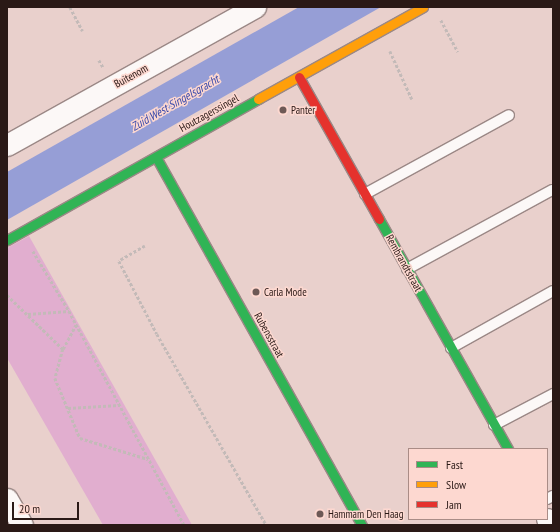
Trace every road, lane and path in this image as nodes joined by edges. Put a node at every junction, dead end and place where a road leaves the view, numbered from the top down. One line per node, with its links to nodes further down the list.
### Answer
1 (70, 7): 5 (path)
2 (254, 7): 11 (street, Buitenom)
3 (423, 7): 6 (street, Houtzagerssingel)
4 (437, 13): 7 (path)
5 (83, 31)
6 (380, 31): 8 (street, Houtzagerssingel); 9 (path)
7 (458, 52)
8 (300, 77): 12 (street, Houtzagerssingel); 14 (street, Rembrandtstraat)
9 (412, 99)
10 (509, 115): 14 (lane)
11 (7, 145)
12 (156, 157): 15 (street, Houtzagerssingel); 38 (street, Rubensstraat)
13 (552, 190): 18 (lane)
14 (365, 194): 18 (street, Rembrandtstraat)
15 (22, 231): 16 (street, Houtzagerssingel); 21 (path)
16 (7, 240)
17 (145, 246): 34 (path)
18 (407, 269): 24 (street, Rembrandtstraat)
19 (553, 291): 24 (lane)
20 (7, 295): 22 (path)
21 (69, 311): 22 (path); 23 (path)
22 (27, 314): 25 (path)
23 (76, 325): 25 (path); 27 (path)
24 (451, 348): 29 (street, Rembrandtstraat)
25 (63, 349): 28 (path)
26 (553, 394): 29 (lane)
27 (119, 405): 28 (path); 31 (path)
28 (68, 408): 31 (path)
29 (494, 425): 30 (street, Rembrandtstraat)
30 (507, 448)
31 (148, 459): 33 (path)
32 (7, 498): 35 (street)
33 (181, 520): 36 (path); 37 (path)
34 (266, 524)
35 (22, 525)
36 (179, 525)
37 (184, 525)
38 (362, 525)

